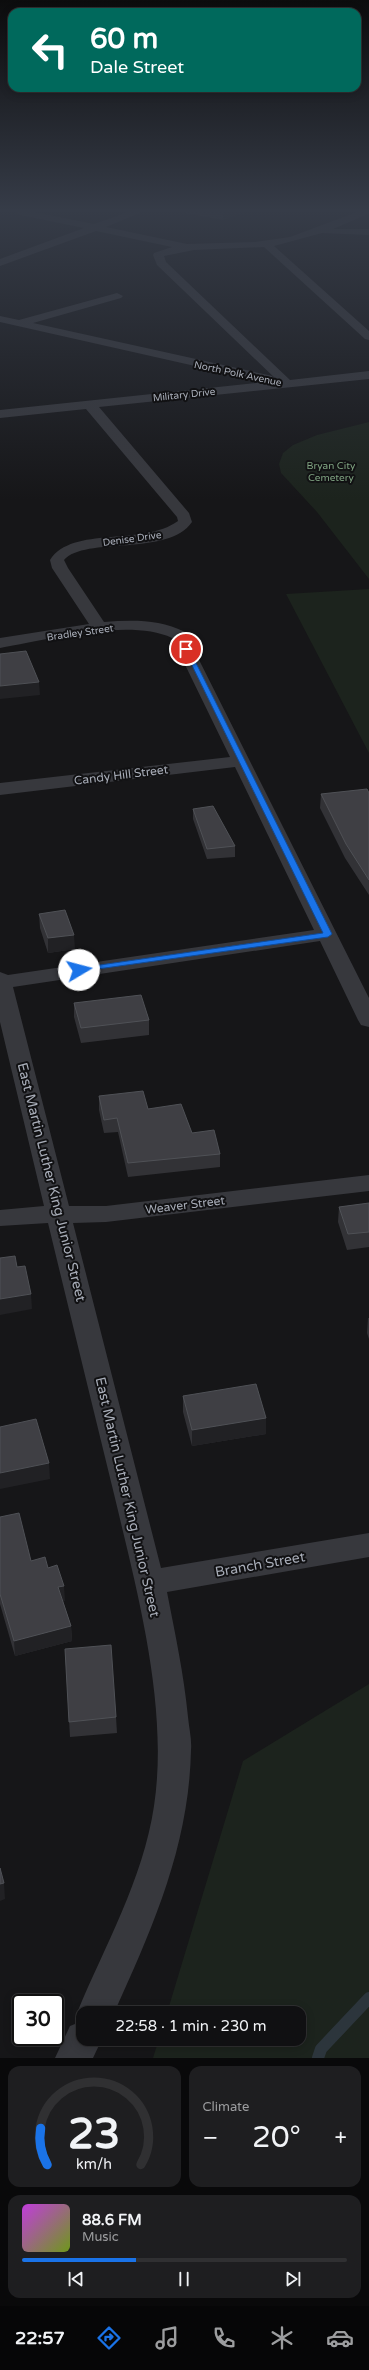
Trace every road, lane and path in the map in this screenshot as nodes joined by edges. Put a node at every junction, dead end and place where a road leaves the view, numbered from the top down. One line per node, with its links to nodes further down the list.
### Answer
1 (74, 308): 5 (street)
2 (210, 308): 8 (street)
3 (337, 308): 6 (street)
4 (0, 319): 5 (street, North Polk Avenue)
5 (20, 323): 8 (street, North Polk Avenue)
6 (369, 337)
7 (369, 375): 8 (street, Military Drive)
8 (288, 384): 9 (street, Military Drive)
9 (89, 404): 10 (street, Military Drive); 11 (street, Denise Drive)
10 (0, 414)
11 (100, 628): 12 (street, Bradley Street); 13 (street, Bradley Street)
12 (0, 643)
13 (241, 761): 14 (street, Candy Hill Street); 15 (street)
14 (0, 789)
15 (328, 934): 16 (street); 17 (street)
16 (0, 980): 19 (street, East Martin Luther King Junior Street)
17 (369, 1020)
18 (369, 1183): 19 (street, Weaver Street)
19 (60, 1214): 20 (street, Weaver Street); 22 (street, East Martin Luther King Junior Street)
20 (0, 1218)
21 (369, 1545): 22 (street, Branch Street)
22 (150, 1582): 23 (street, East Martin Luther King Junior Street)
23 (98, 2006)
24 (80, 2046): 25 (street)
25 (74, 2058)

